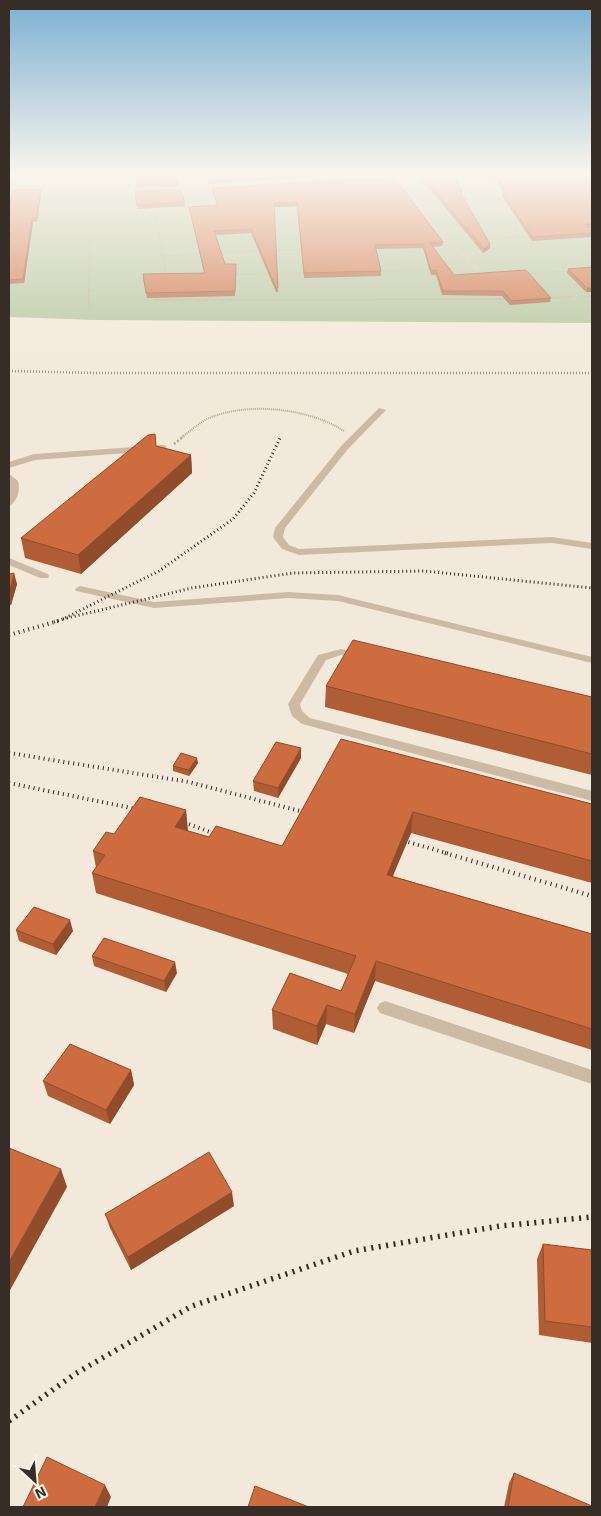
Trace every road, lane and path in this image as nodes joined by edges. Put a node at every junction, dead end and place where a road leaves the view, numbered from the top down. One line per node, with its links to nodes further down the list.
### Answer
1 (90, 245): 19 (path)
2 (159, 245): 5 (path)
3 (453, 245): 6 (lane)
4 (310, 249): 5 (path)
5 (161, 256): 14 (path)
6 (477, 269): 8 (path)
7 (434, 270): 9 (path)
8 (443, 270)
9 (376, 271)
10 (574, 271): 13 (path)
11 (309, 273): 12 (path)
12 (231, 274)
13 (520, 274)
14 (169, 276)
15 (154, 290): 18 (path)
16 (592, 296): 17 (path)
17 (542, 298)
18 (513, 299)
19 (89, 306)
20 (382, 410): 21 (lane)
21 (344, 447): 22 (path); 26 (lane)
22 (164, 448): 23 (lane)
23 (9, 465)
24 (9, 477): 25 (lane)
25 (9, 503)
26 (592, 546)
27 (9, 561): 28 (lane)
28 (44, 576)
29 (80, 589): 31 (lane)
30 (376, 660): 32 (lane)
31 (592, 660)
32 (592, 796)
33 (385, 1008): 34 (lane)
34 (592, 1077)

